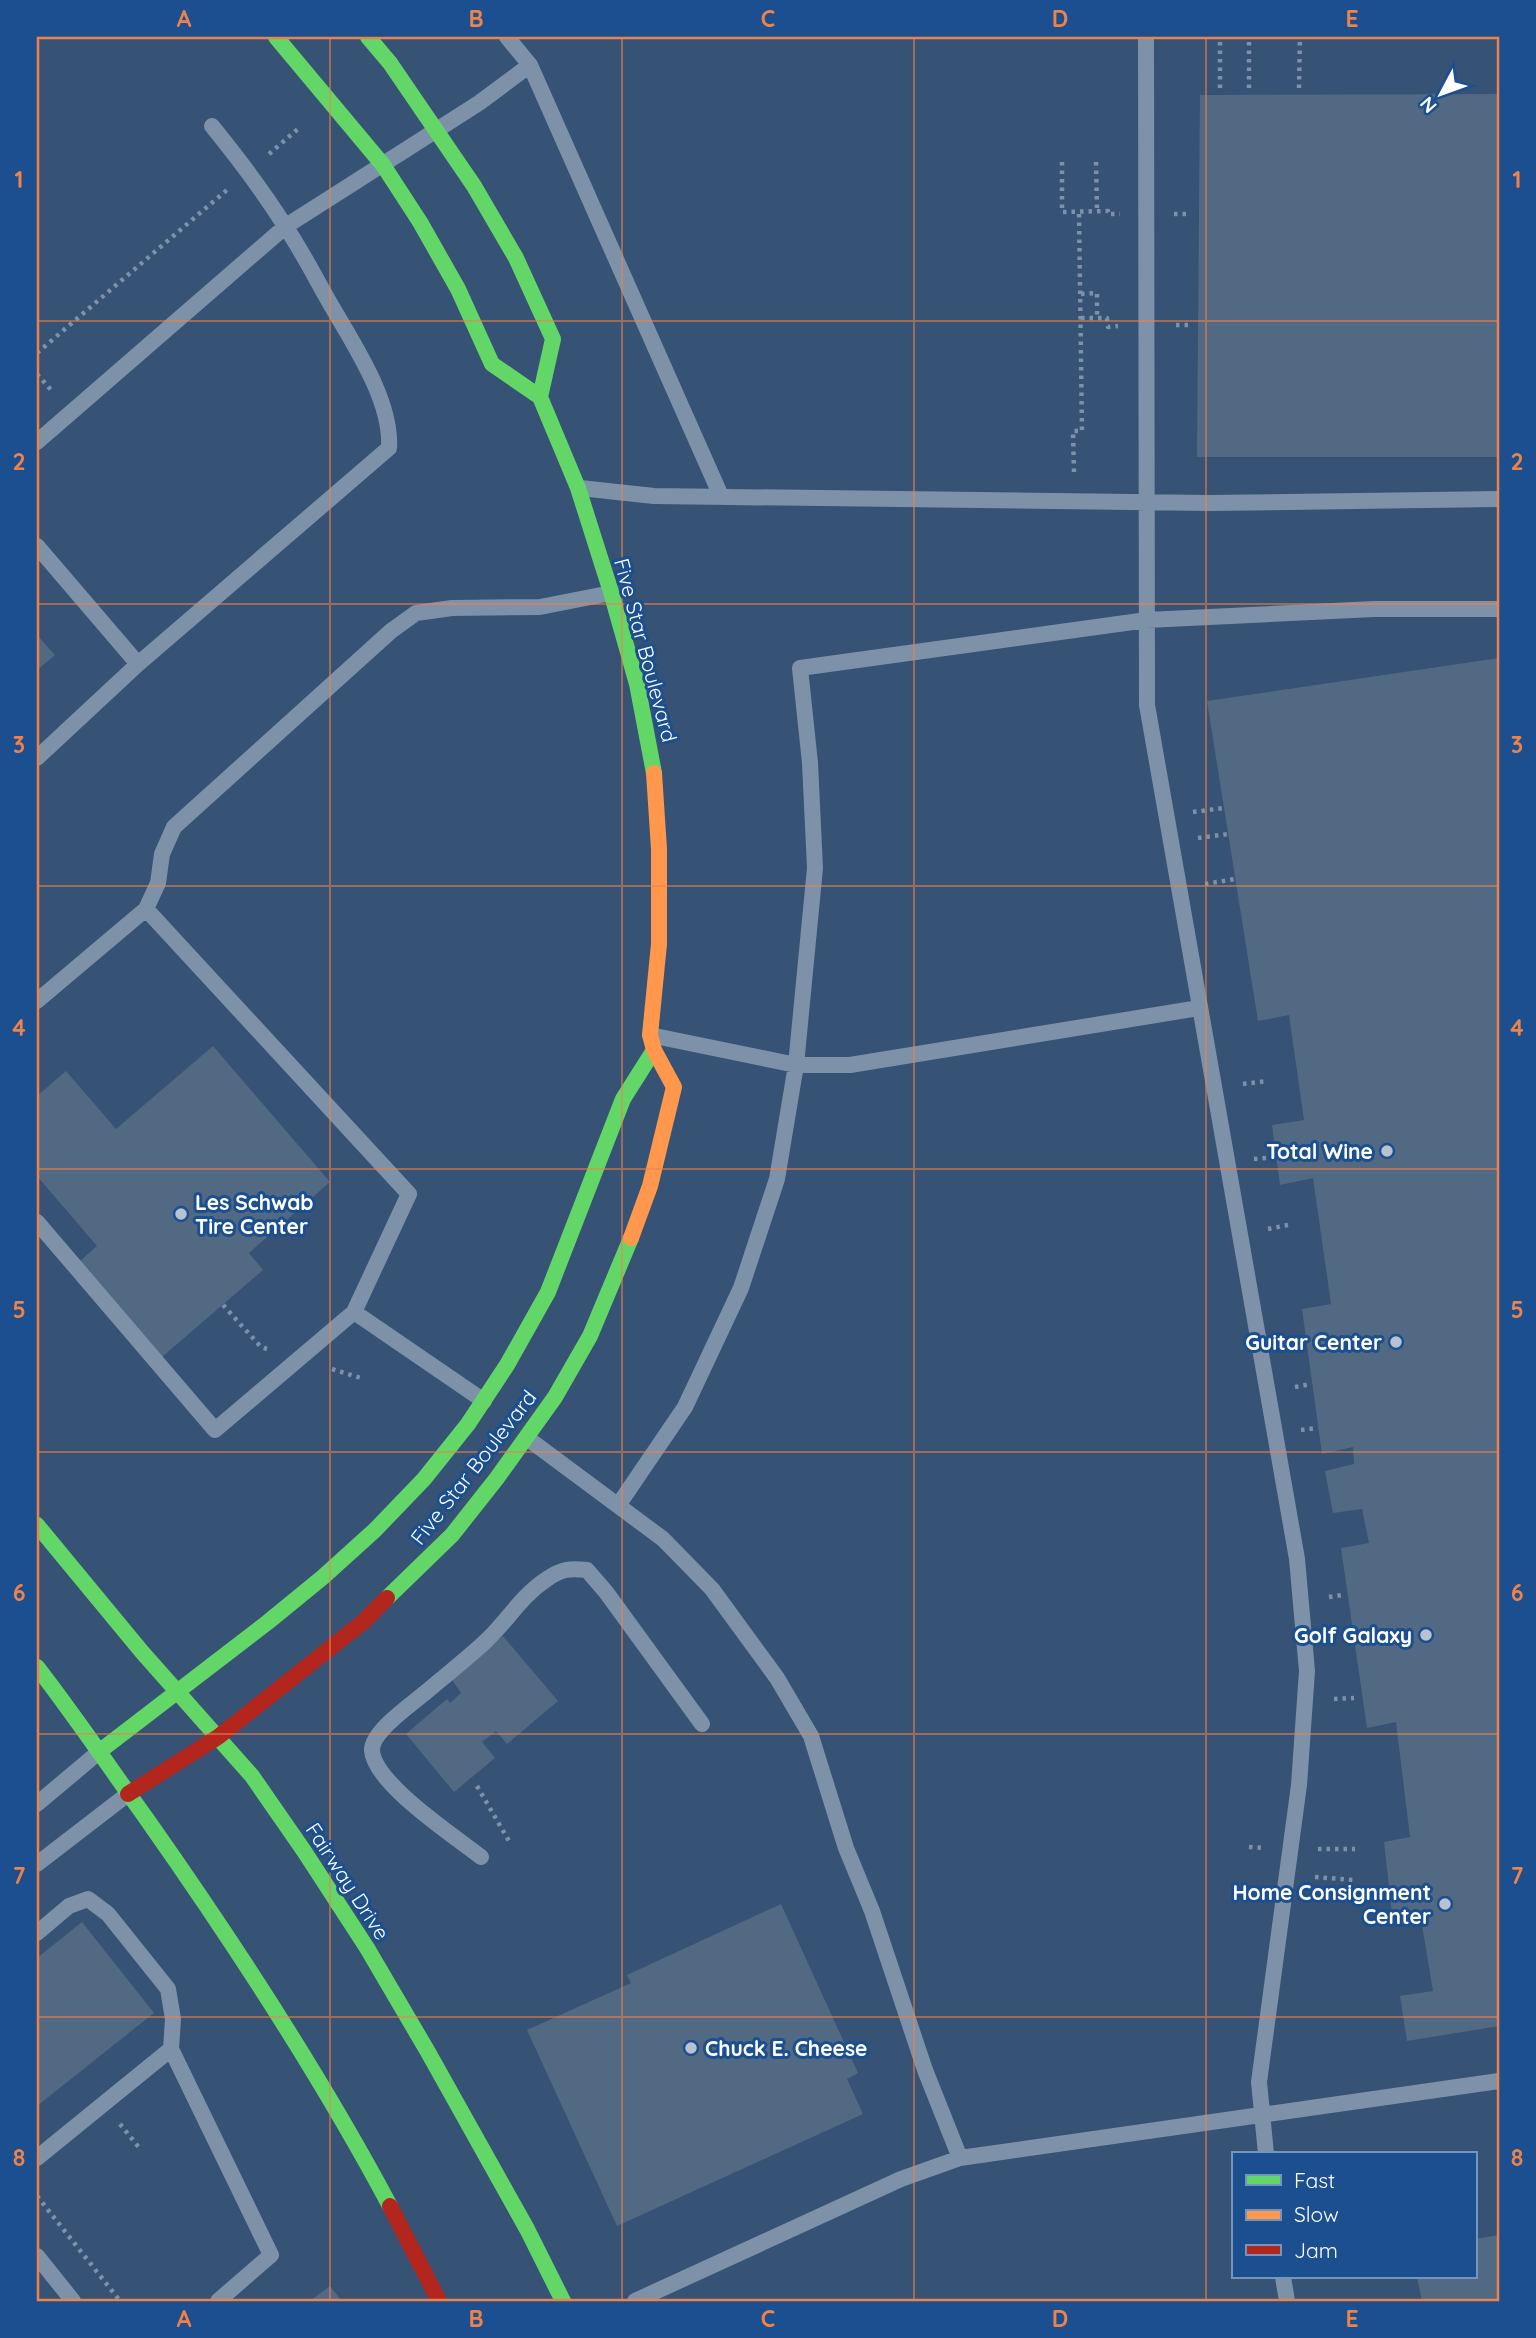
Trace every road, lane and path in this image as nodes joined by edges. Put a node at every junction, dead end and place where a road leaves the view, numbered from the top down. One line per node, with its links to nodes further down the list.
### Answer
1 (276, 37): 17 (street)
2 (368, 37): 14 (street)
3 (506, 37): 8 (lane)
4 (1146, 37): 21 (lane)
5 (1220, 37): 9 (path)
6 (1249, 37): 10 (path)
7 (1300, 37): 11 (path)
8 (530, 65): 14 (lane); 30 (lane)
9 (1220, 88)
10 (1249, 88)
11 (1299, 88)
12 (305, 122): 18 (path)
13 (212, 126): 18 (lane)
14 (436, 131): 17 (lane); 27 (street)
15 (1062, 162): 20 (path)
16 (1096, 162): 19 (path)
17 (383, 165): 23 (lane); 27 (street)
18 (248, 172): 23 (lane); 26 (path)
19 (1097, 211): 20 (path); 21 (path)
20 (1079, 212): 24 (path)
21 (1146, 214): 22 (path); 33 (lane)
22 (1187, 214)
23 (286, 226): 28 (lane); 38 (lane)
24 (1081, 293): 25 (path); 32 (path)
25 (1097, 318)
26 (37, 353)
27 (540, 397): 29 (street, Five Star Boulevard)
28 (37, 442)
29 (578, 488): 30 (lane); 35 (street, Five Star Boulevard)
30 (721, 496): 32 (lane)
31 (1499, 499): 33 (lane)
32 (1074, 501): 33 (lane)
33 (1145, 502): 37 (lane)
34 (37, 546): 38 (lane)
35 (611, 592): 40 (lane); 43 (street, Five Star Boulevard)
36 (1499, 609): 37 (lane)
37 (1147, 620): 42 (lane); 44 (lane)
38 (138, 664): 39 (lane)
39 (37, 758)
40 (146, 909): 41 (lane); 46 (lane)
41 (37, 1000)
42 (1199, 1008): 44 (lane); 62 (lane)
43 (652, 1043): 44 (lane); 47 (street, Five Star Boulevard); 48 (street, Five Star Boulevard)
44 (796, 1065): 49 (lane)
45 (37, 1222): 46 (lane)
46 (354, 1312): 47 (lane)
47 (484, 1401): 52 (street, Five Star Boulevard)
48 (526, 1437): 49 (lane); 54 (street, Five Star Boulevard)
49 (619, 1504): 70 (lane)
50 (37, 1525): 52 (street, Fairway Drive)
51 (37, 1667): 55 (street)
52 (178, 1690): 54 (street, Fairway Drive); 55 (street, Five Star Boulevard)
53 (702, 1724): 60 (lane)
54 (218, 1737): 57 (street, Five Star Boulevard); 78 (street, Fairway Drive)
55 (100, 1751): 57 (street); 58 (lane)
56 (477, 1786): 59 (path)
57 (128, 1794): 61 (lane); 77 (street)
58 (37, 1804)
59 (509, 1840)
60 (481, 1857)
61 (37, 1864)
62 (1286, 1876): 63 (path); 67 (lane)
63 (1353, 1880)
64 (37, 1933): 65 (lane)
65 (171, 2049): 69 (lane); 76 (lane)
66 (1499, 2081): 67 (lane)
67 (1261, 2115): 68 (lane); 70 (lane)
68 (1266, 2152)
69 (37, 2158)
70 (960, 2158): 79 (lane)
71 (37, 2196): 75 (path)
72 (37, 2256): 74 (lane)
73 (1283, 2278): 80 (lane)
74 (73, 2301)
75 (120, 2301)
76 (218, 2301)
77 (439, 2301)
78 (563, 2301)
79 (635, 2301)
80 (1287, 2301)

